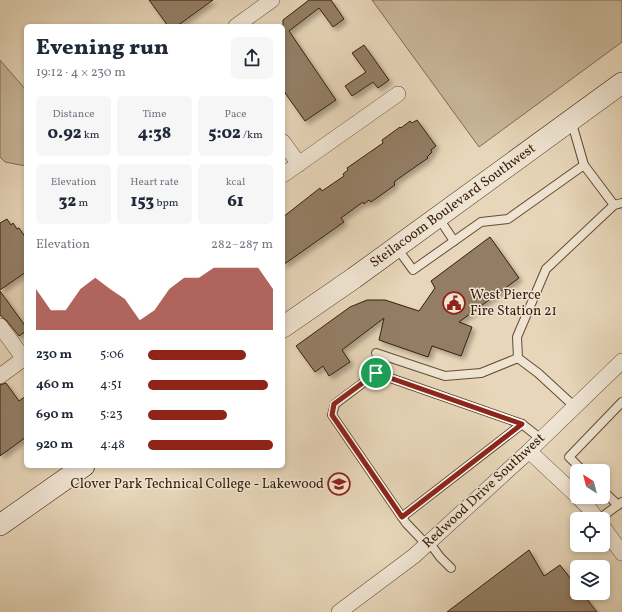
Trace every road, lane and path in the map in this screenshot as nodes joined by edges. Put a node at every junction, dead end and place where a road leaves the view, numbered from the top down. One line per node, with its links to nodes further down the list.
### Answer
1 (272, 0): 2 (street)
2 (239, 24)
3 (622, 83): 5 (main road, Steilacoom Boulevard Southwest)
4 (398, 94): 7 (street)
5 (571, 120): 8 (lane); 11 (main road, Steilacoom Boulevard Southwest)
6 (285, 145): 7 (street)
7 (299, 164): 9 (street)
8 (584, 164): 10 (lane); 12 (lane)
9 (285, 174)
10 (618, 204): 18 (lane)
11 (438, 217): 12 (lane); 13 (main road, Steilacoom Boulevard Southwest)
12 (454, 241): 13 (lane)
13 (396, 247): 15 (main road, Steilacoom Boulevard Southwest)
14 (0, 326): 17 (street)
15 (285, 326)
16 (376, 353): 18 (lane)
17 (24, 357)
18 (518, 358): 23 (lane)
19 (24, 359): 21 (street)
20 (622, 361): 23 (street, Redwood Drive Southwest)
21 (0, 376)
22 (622, 402): 27 (lane)
23 (575, 407): 25 (street, Redwood Drive Southwest)
24 (522, 424): 25 (lane); 35 (lane); 35 (lane)
25 (541, 439): 26 (street, Redwood Drive Southwest)
26 (529, 451): 29 (street); 38 (street, Redwood Drive Southwest)
27 (576, 464)
28 (81, 468): 36 (main road)
29 (570, 489)
30 (610, 496): 32 (lane)
31 (585, 504): 33 (street)
32 (620, 504): 34 (lane)
33 (592, 512)
34 (608, 512)
35 (402, 517): 38 (lane)
36 (0, 525)
37 (610, 537): 39 (street)
38 (428, 543): 40 (lane); 41 (street, Redwood Drive Southwest)
39 (622, 553)
40 (451, 568)
41 (339, 612)

